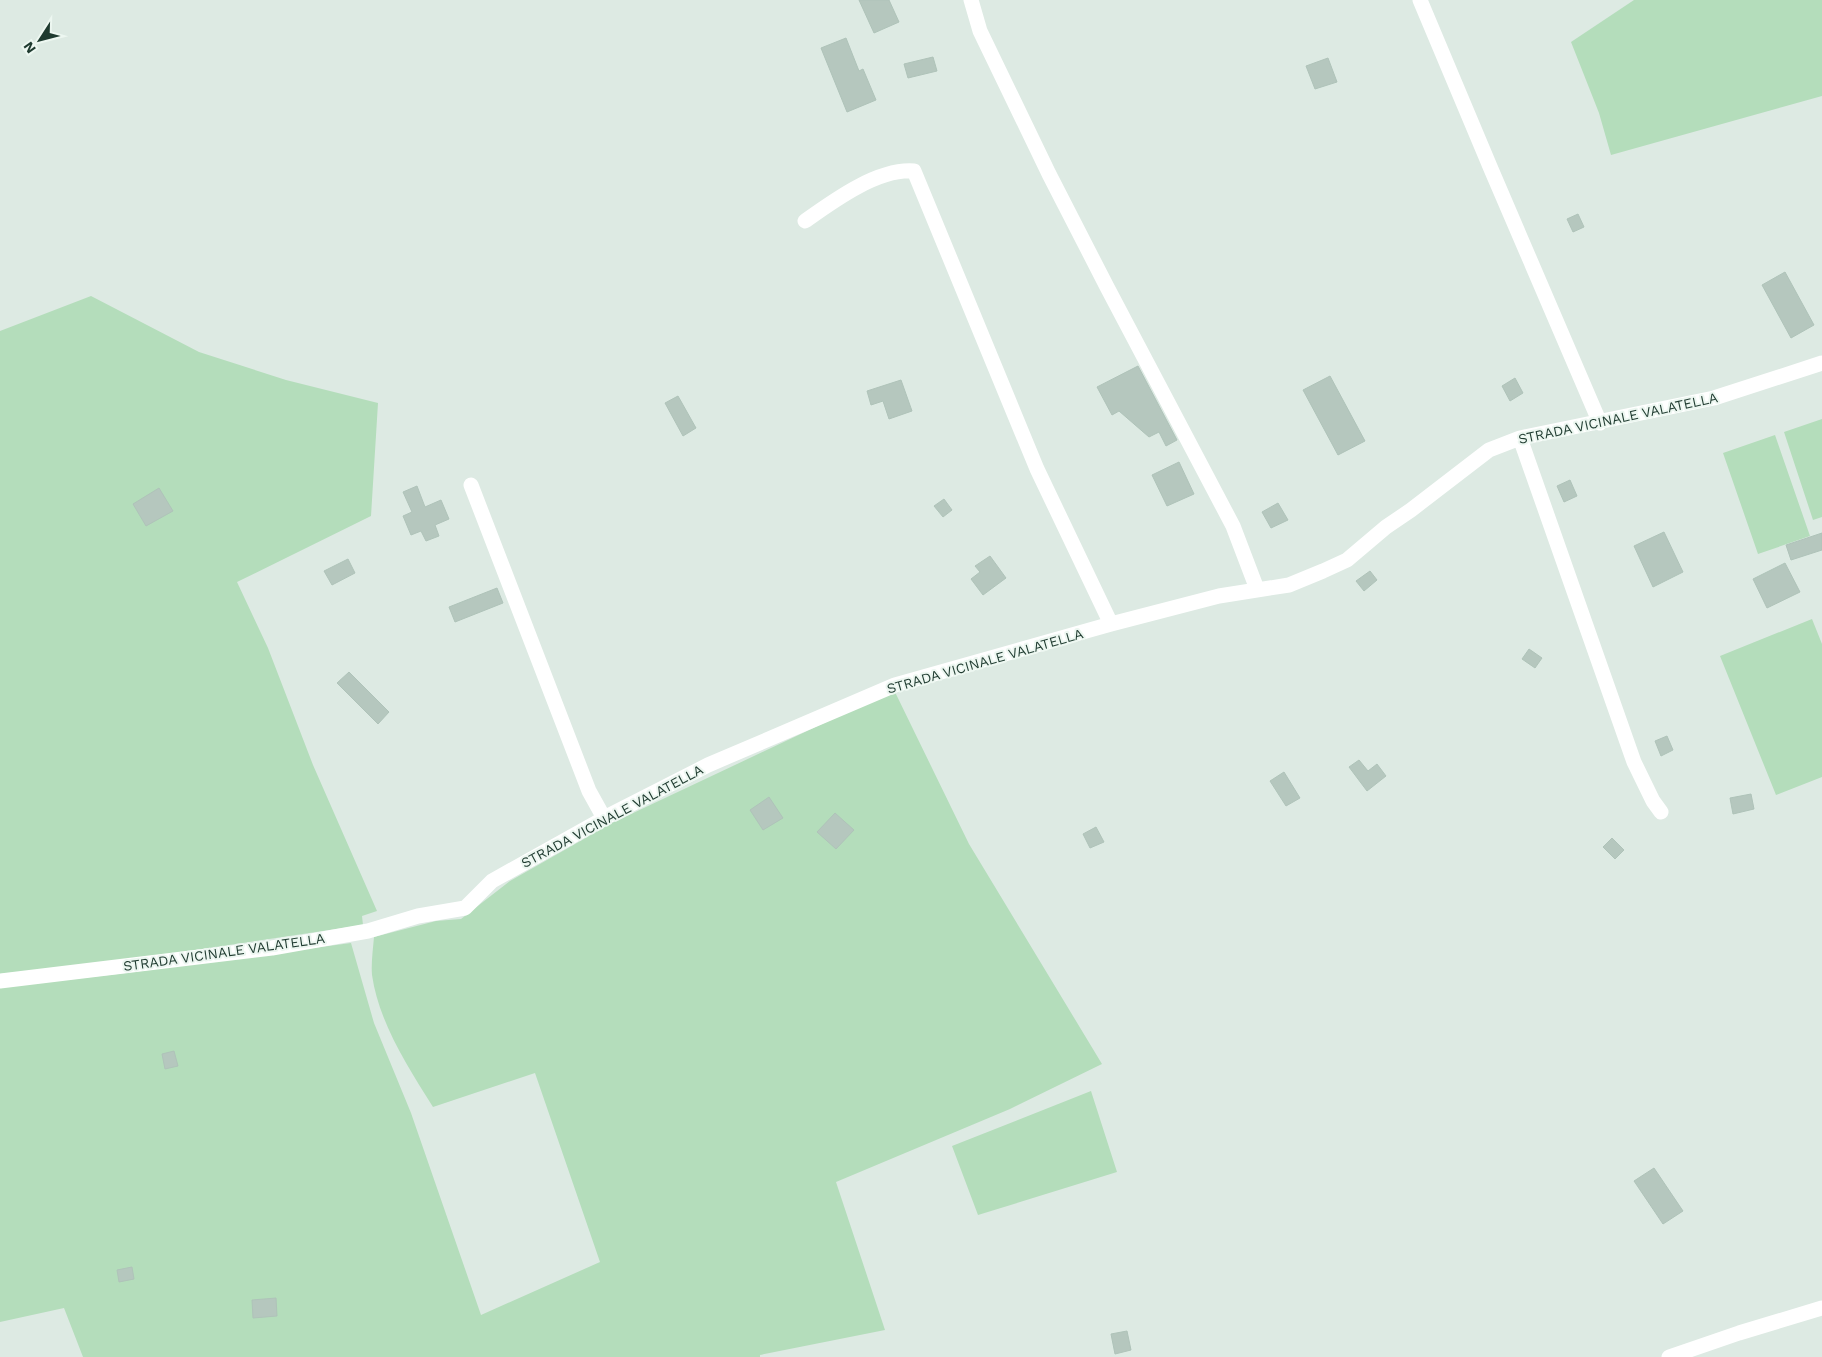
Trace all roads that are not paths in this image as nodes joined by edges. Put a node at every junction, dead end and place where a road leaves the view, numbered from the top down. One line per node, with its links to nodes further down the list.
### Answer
1 (971, 0): 8 (street)
2 (1420, 0): 5 (street)
3 (805, 221): 9 (street)
4 (1822, 363): 5 (street, STRADA VICINALE VALATELLA)
5 (1600, 423): 6 (street, STRADA VICINALE VALATELLA)
6 (1520, 438): 8 (street, STRADA VICINALE VALATELLA); 10 (street)
7 (471, 485): 11 (street)
8 (1257, 589): 9 (street, STRADA VICINALE VALATELLA)
9 (1111, 624): 11 (street, STRADA VICINALE VALATELLA)
10 (1661, 812)
11 (604, 818): 12 (street, STRADA VICINALE VALATELLA)
12 (0, 981)
13 (1822, 1308): 14 (street)
14 (1669, 1357)

